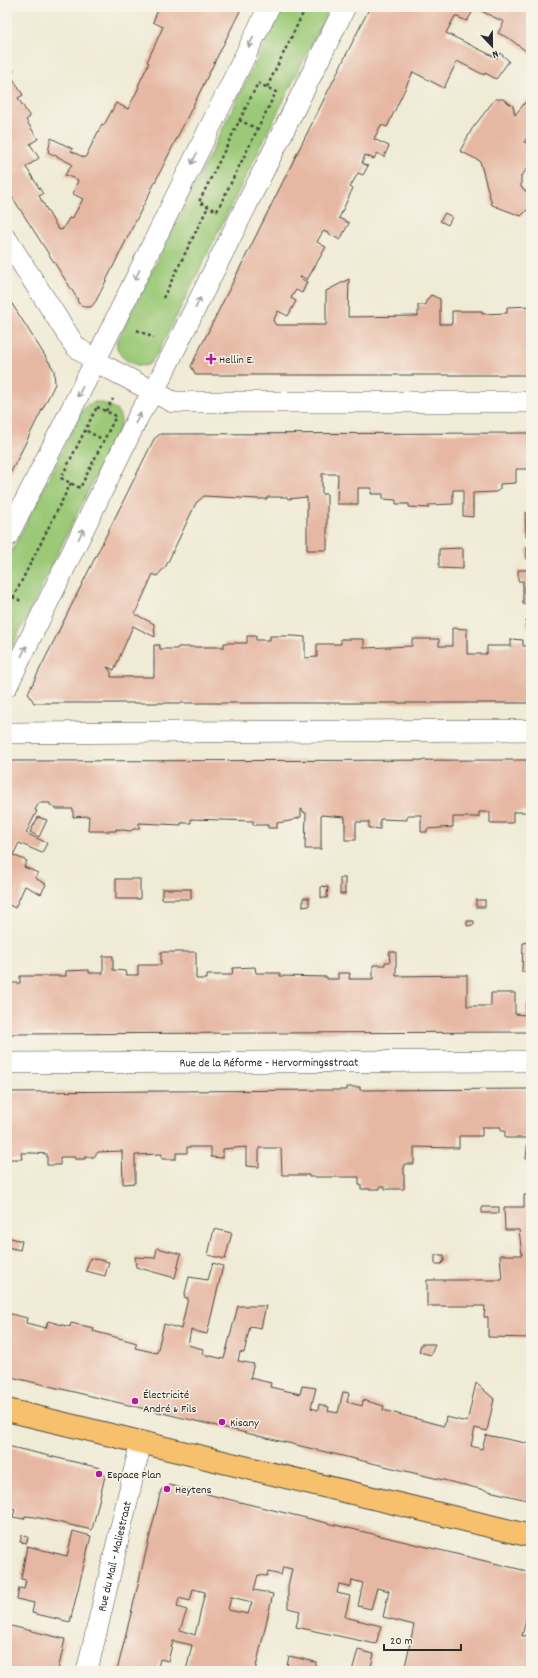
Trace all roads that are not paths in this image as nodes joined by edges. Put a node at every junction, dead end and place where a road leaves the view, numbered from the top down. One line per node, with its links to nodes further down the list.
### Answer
1 (269, 7): 4 (street, one-way to 4)
2 (346, 7): 5 (street, one-way to 2)
3 (7, 240): 4 (street)
4 (95, 361): 5 (street); 7 (street, one-way to 7)
5 (153, 393): 6 (street); 8 (street, one-way to 5)
6 (531, 402)
7 (7, 537)
8 (7, 686)
9 (531, 730): 10 (street)
10 (7, 733)
11 (531, 1061): 12 (street, Rue de la Réforme - Hervormingsstraat)
12 (7, 1063)
13 (7, 1410): 14 (main road)
14 (141, 1442): 15 (main road); 16 (street, Rue du Mail - Maliestraat)
15 (531, 1536)
16 (87, 1671)

